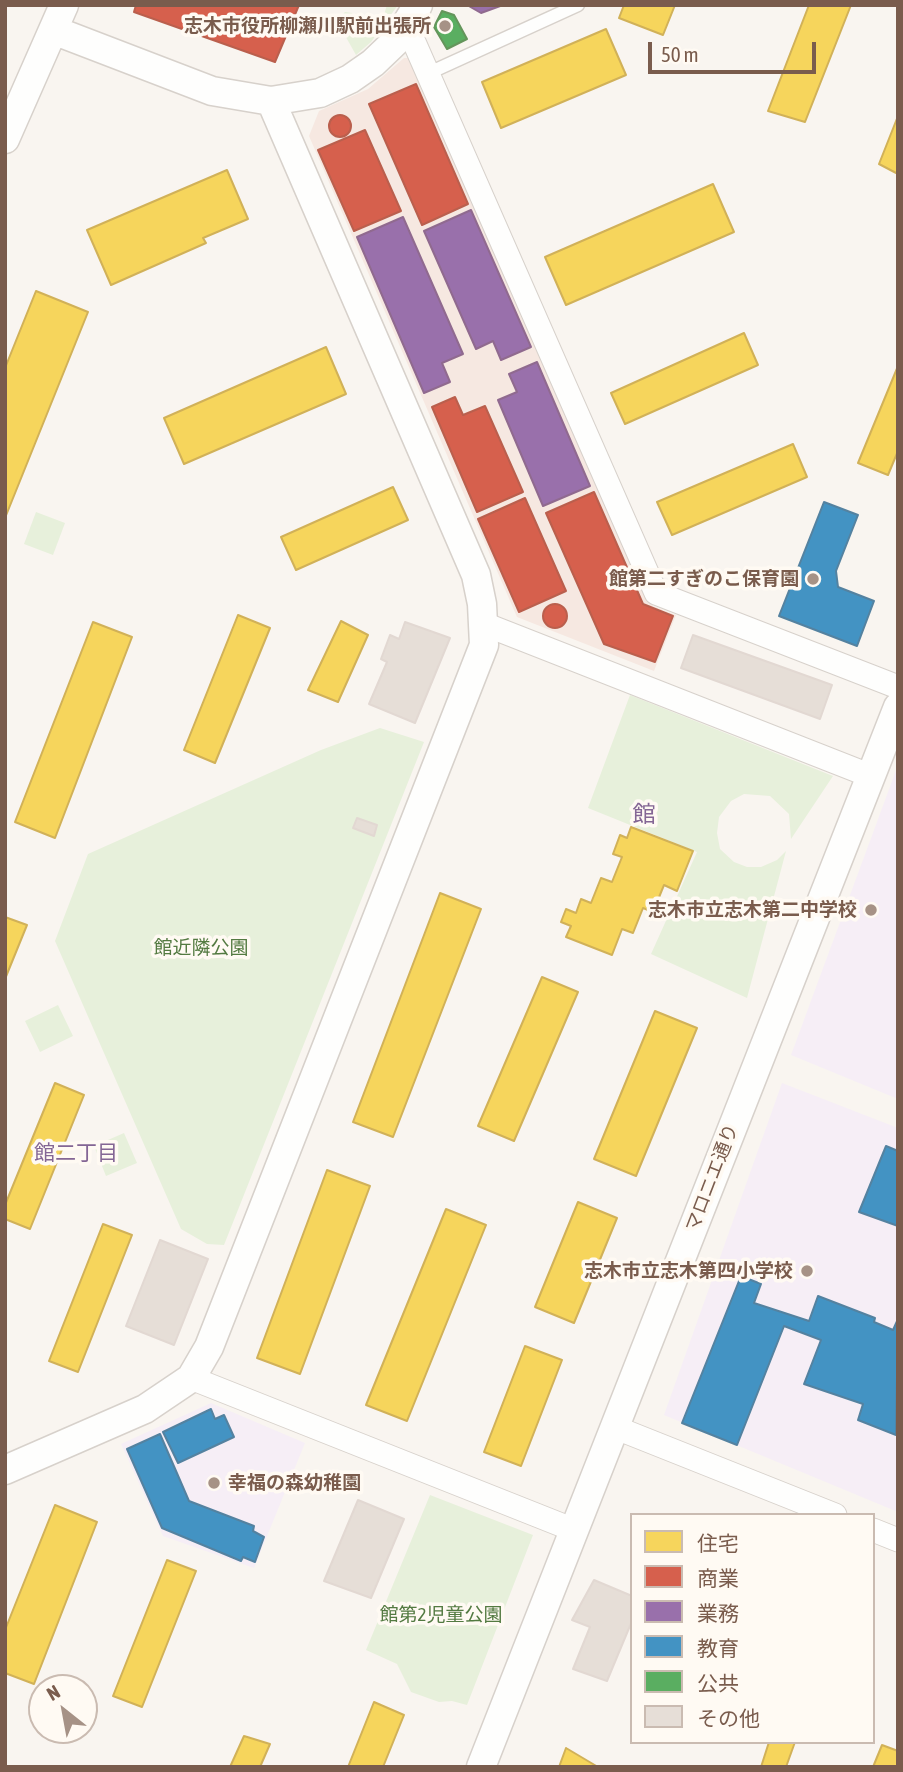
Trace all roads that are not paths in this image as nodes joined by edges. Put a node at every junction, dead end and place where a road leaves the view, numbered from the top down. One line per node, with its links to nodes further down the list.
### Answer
1 (578, 5): 4 (lane)
2 (413, 16): 4 (street); 5 (street)
3 (58, 18): 5 (street); 6 (street)
4 (429, 73): 8 (street)
5 (271, 101): 7 (street)
6 (5, 139)
7 (484, 624): 10 (street); 11 (street)
8 (898, 687)
9 (898, 708): 10 (street, マロニエ通り)
10 (871, 776): 12 (street, マロニエ通り)
11 (191, 1378): 13 (street); 15 (street)
12 (614, 1427): 14 (street); 15 (street, マロニエ通り)
13 (5, 1470)
14 (830, 1513)
15 (574, 1530): 18 (street, マロニエ通り)
16 (875, 1531): 17 (street)
17 (898, 1539)
18 (481, 1767)

